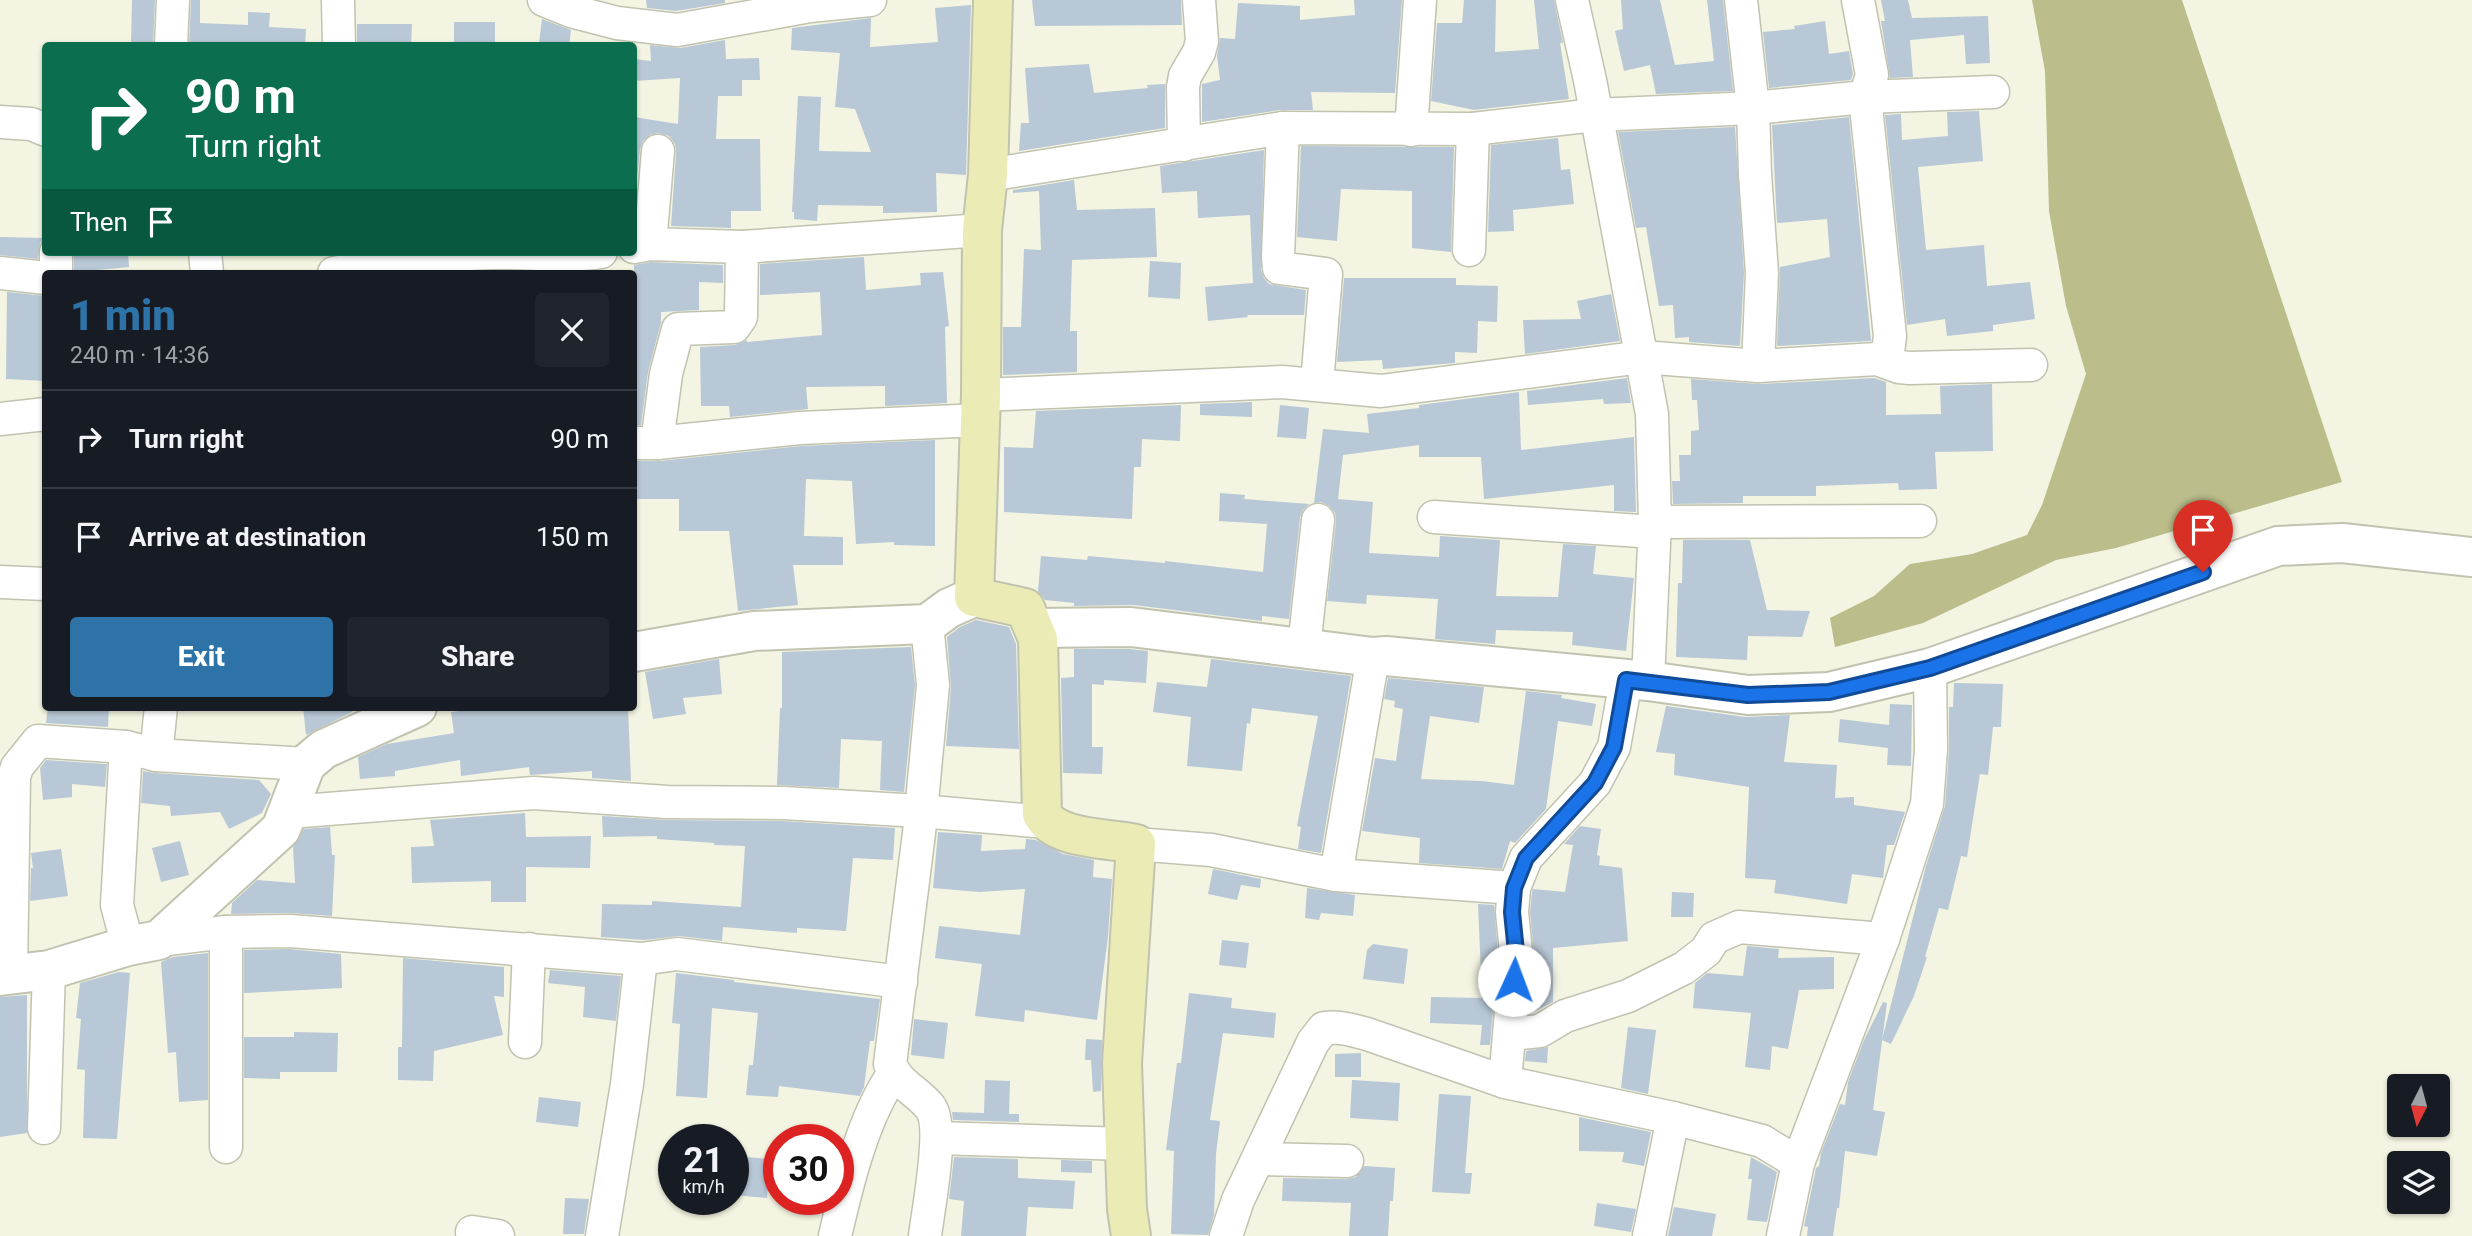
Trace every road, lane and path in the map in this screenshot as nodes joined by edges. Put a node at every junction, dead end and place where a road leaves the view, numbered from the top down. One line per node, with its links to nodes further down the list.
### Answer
1 (173, 0): 11 (street)
2 (338, 0): 12 (street)
3 (544, 0): 4 (street)
4 (870, 0)
5 (993, 0): 24 (main road)
6 (1199, 0): 22 (street)
7 (1420, 0): 21 (street)
8 (1572, 0): 16 (street)
9 (1741, 0): 15 (street)
10 (1858, 0): 14 (street)
11 (172, 42)
12 (339, 42)
13 (1993, 92): 14 (street)
14 (1865, 97): 15 (street); 34 (street)
15 (1753, 108): 16 (street); 36 (street)
16 (1595, 115): 20 (street); 33 (street)
17 (0, 122): 18 (street)
18 (42, 128)
19 (1283, 128): 21 (street); 22 (street); 37 (street)
20 (1473, 129): 21 (street); 28 (street)
21 (1411, 130)
22 (1184, 145): 24 (street)
23 (658, 151): 26 (street)
24 (988, 175): 25 (main road)
25 (982, 230): 27 (street); 38 (main road)
26 (642, 245): 27 (street)
27 (742, 247): 41 (street)
28 (1469, 250)
29 (416, 256): 30 (street)
30 (348, 270)
31 (0, 273): 32 (street)
32 (42, 278)
33 (1642, 357): 36 (street); 37 (street); 45 (street)
34 (1877, 359): 35 (street); 36 (street)
35 (2031, 365)
36 (1758, 366)
37 (1317, 384): 38 (street)
38 (981, 407): 41 (street); 49 (main road)
39 (42, 414): 40 (street)
40 (0, 419)
41 (645, 443)
42 (1434, 517): 45 (street)
43 (1318, 520): 52 (street)
44 (1920, 521): 45 (street)
45 (1655, 527): 56 (street)
46 (2472, 557): 55 (street)
47 (0, 582): 48 (street)
48 (42, 584)
49 (974, 597): 50 (street); 51 (main road)
50 (926, 624): 53 (street); 61 (street)
51 (1035, 628): 52 (street); 63 (main road)
52 (1304, 647): 54 (street)
53 (637, 651)
54 (1373, 657): 56 (street); 65 (street)
55 (1930, 668): 56 (street); 68 (street)
56 (1637, 681): 66 (street)
57 (159, 711): 59 (street)
58 (408, 711): 60 (street)
59 (141, 751): 60 (street); 69 (street); 73 (street)
60 (306, 764): 62 (street)
61 (920, 811): 62 (street); 63 (street); 74 (street)
62 (289, 813): 69 (street)
63 (1046, 822): 64 (main road)
64 (1136, 844): 65 (street); 82 (main road)
65 (1336, 876): 66 (street)
66 (1514, 888): 75 (street)
67 (226, 932): 69 (street); 70 (street); 83 (street)
68 (1883, 939): 75 (street); 86 (street)
69 (143, 943): 72 (street)
70 (529, 949): 71 (street); 76 (street)
71 (641, 959): 74 (street); 87 (street)
72 (49, 970): 73 (street); 80 (street)
73 (6, 975)
74 (901, 982): 77 (street)
75 (1510, 1034): 78 (street)
76 (525, 1042)
77 (894, 1073): 81 (street); 88 (street)
78 (1505, 1082): 79 (street); 84 (street)
79 (1673, 1118): 86 (street); 92 (street)
80 (44, 1128)
81 (937, 1138): 82 (street); 89 (street)
82 (1125, 1144): 90 (main road)
83 (226, 1147)
84 (1258, 1159): 85 (street); 91 (street)
85 (1347, 1161)
86 (1798, 1163): 93 (street)
87 (602, 1236)
88 (835, 1236)
89 (925, 1236)
90 (1131, 1236)
91 (1226, 1236)
92 (1649, 1236)
93 (1783, 1236)

